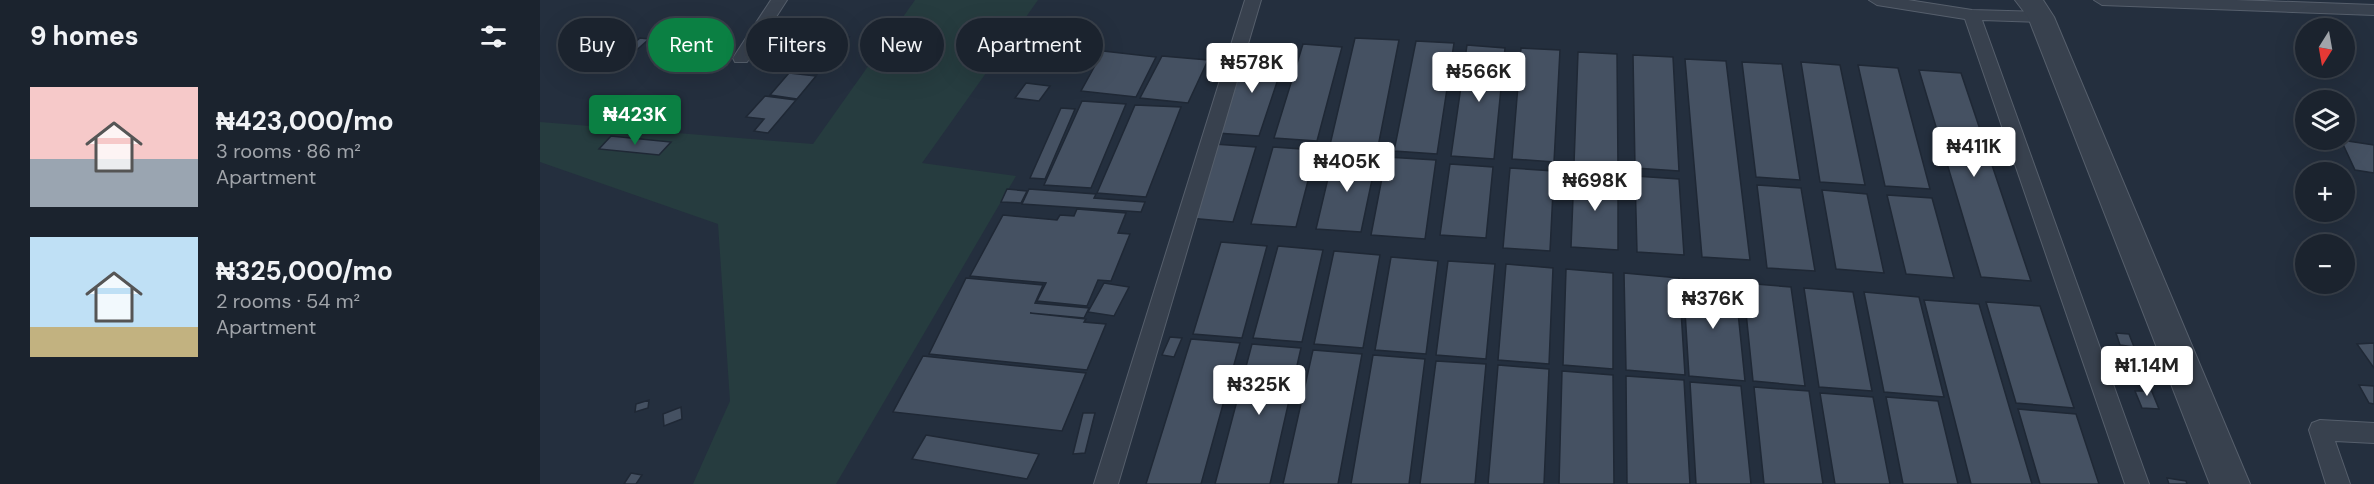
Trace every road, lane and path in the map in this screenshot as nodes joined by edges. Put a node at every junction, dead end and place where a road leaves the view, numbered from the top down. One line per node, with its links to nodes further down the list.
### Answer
1 (779, 0): 8 (lane)
2 (1253, 0): 10 (lane)
3 (1877, 0): 7 (lane)
4 (2102, 0): 6 (lane)
5 (2037, 6): 7 (lane); 12 (street)
6 (2374, 10)
7 (1972, 15): 11 (lane)
8 (741, 58)
9 (2374, 433): 13 (lane)
10 (1106, 484)
11 (2137, 484)
12 (2230, 484)
13 (2338, 484)

